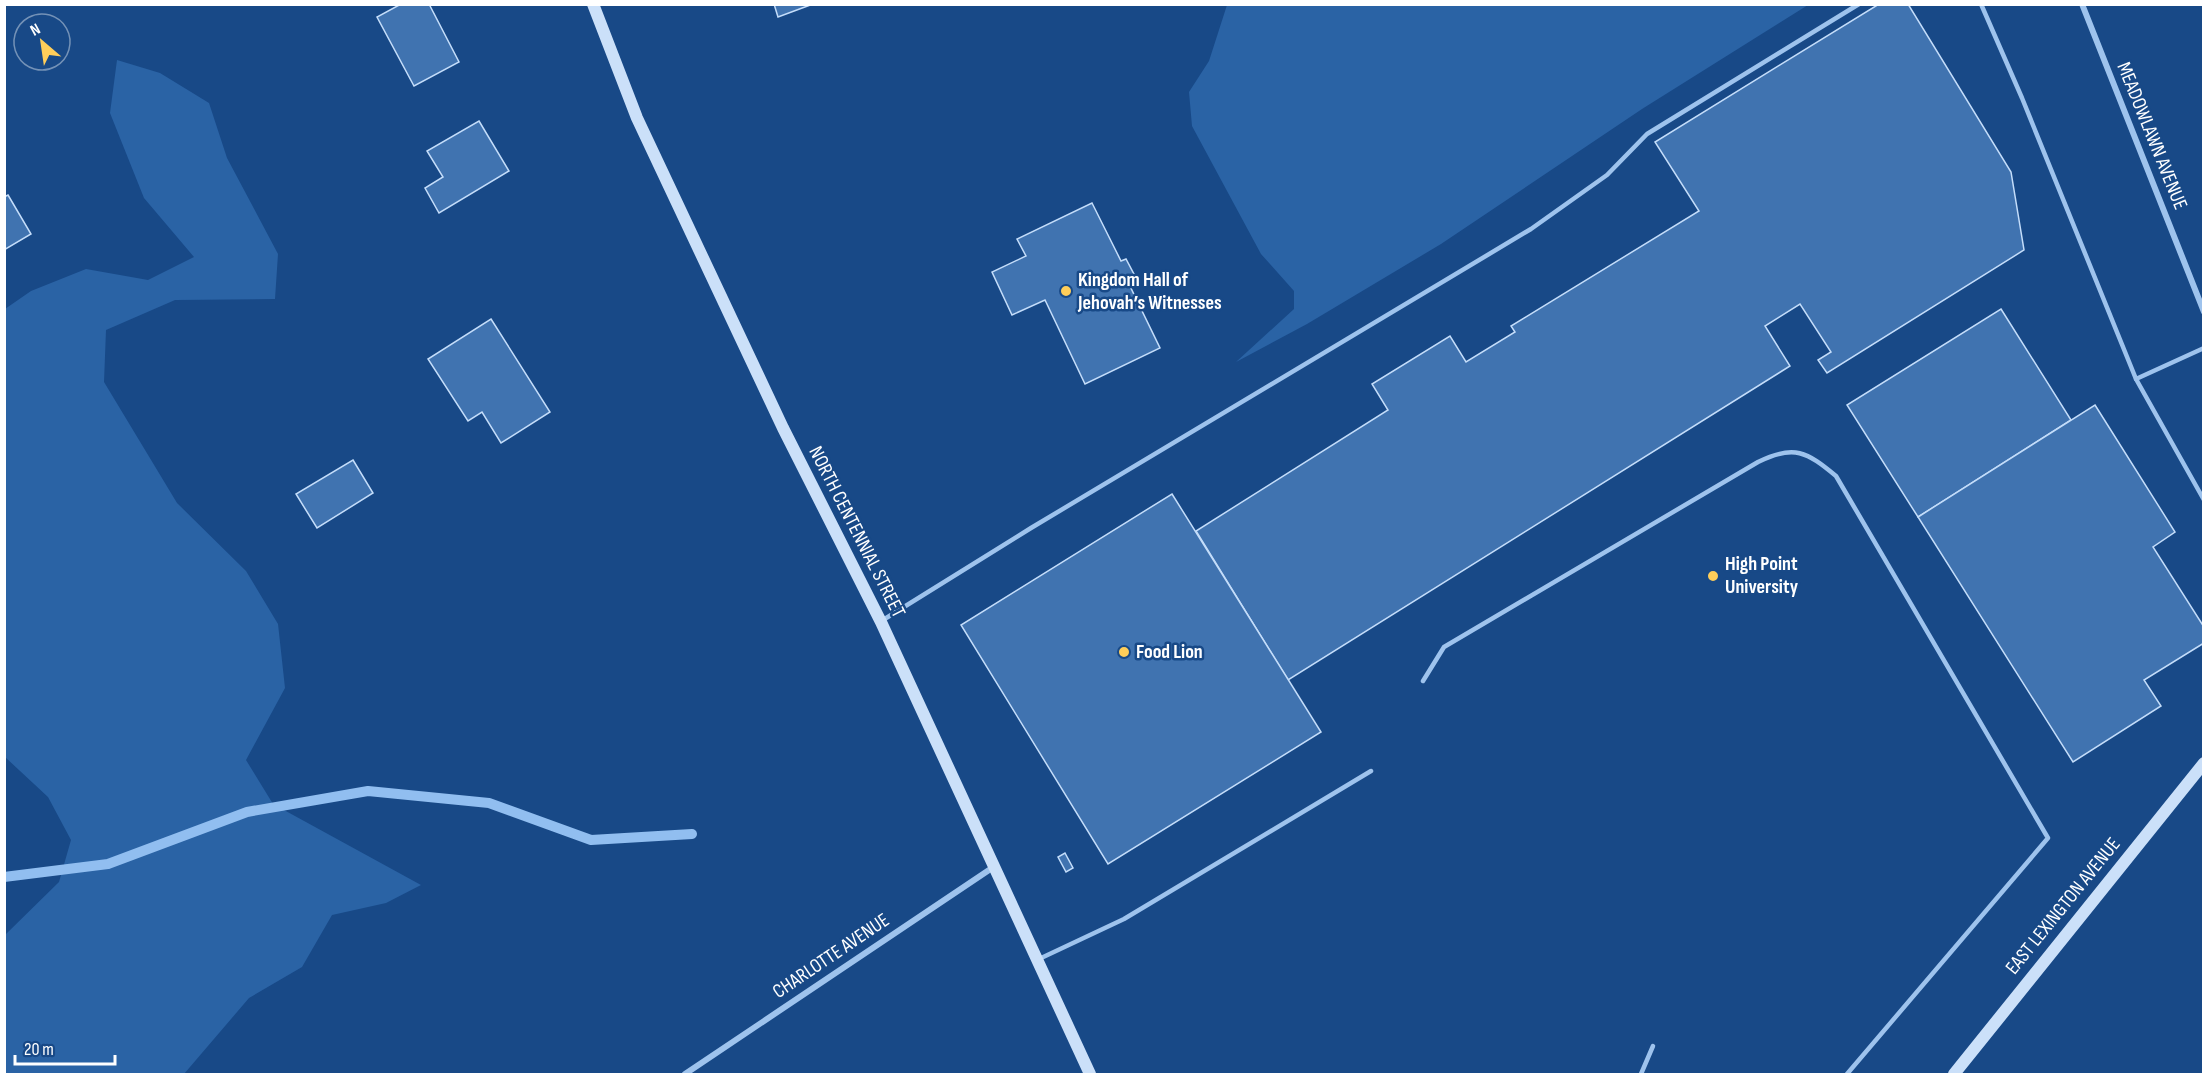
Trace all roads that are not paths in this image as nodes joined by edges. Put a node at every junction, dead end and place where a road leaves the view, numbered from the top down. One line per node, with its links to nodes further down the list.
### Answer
1 (593, 4): 9 (main road, NORTH CENTENNIAL STREET)
2 (1859, 4): 9 (lane)
3 (1981, 4): 7 (lane)
4 (2082, 4): 5 (street, MEADOWLAWN AVENUE)
5 (2204, 312)
6 (2204, 348): 7 (lane)
7 (2136, 379): 8 (lane)
8 (2204, 500)
9 (881, 621): 13 (main road, NORTH CENTENNIAL STREET)
10 (1423, 681): 19 (lane)
11 (2204, 763): 20 (main road, EAST LEXINGTON AVENUE)
12 (1371, 771): 14 (lane)
13 (995, 866): 14 (main road, NORTH CENTENNIAL STREET); 16 (street, CHARLOTTE AVENUE)
14 (1037, 960): 17 (main road, NORTH CENTENNIAL STREET)
15 (1653, 1046): 18 (lane)
16 (685, 1074)
17 (1090, 1074)
18 (1641, 1074)
19 (1846, 1074)
20 (1954, 1074)

